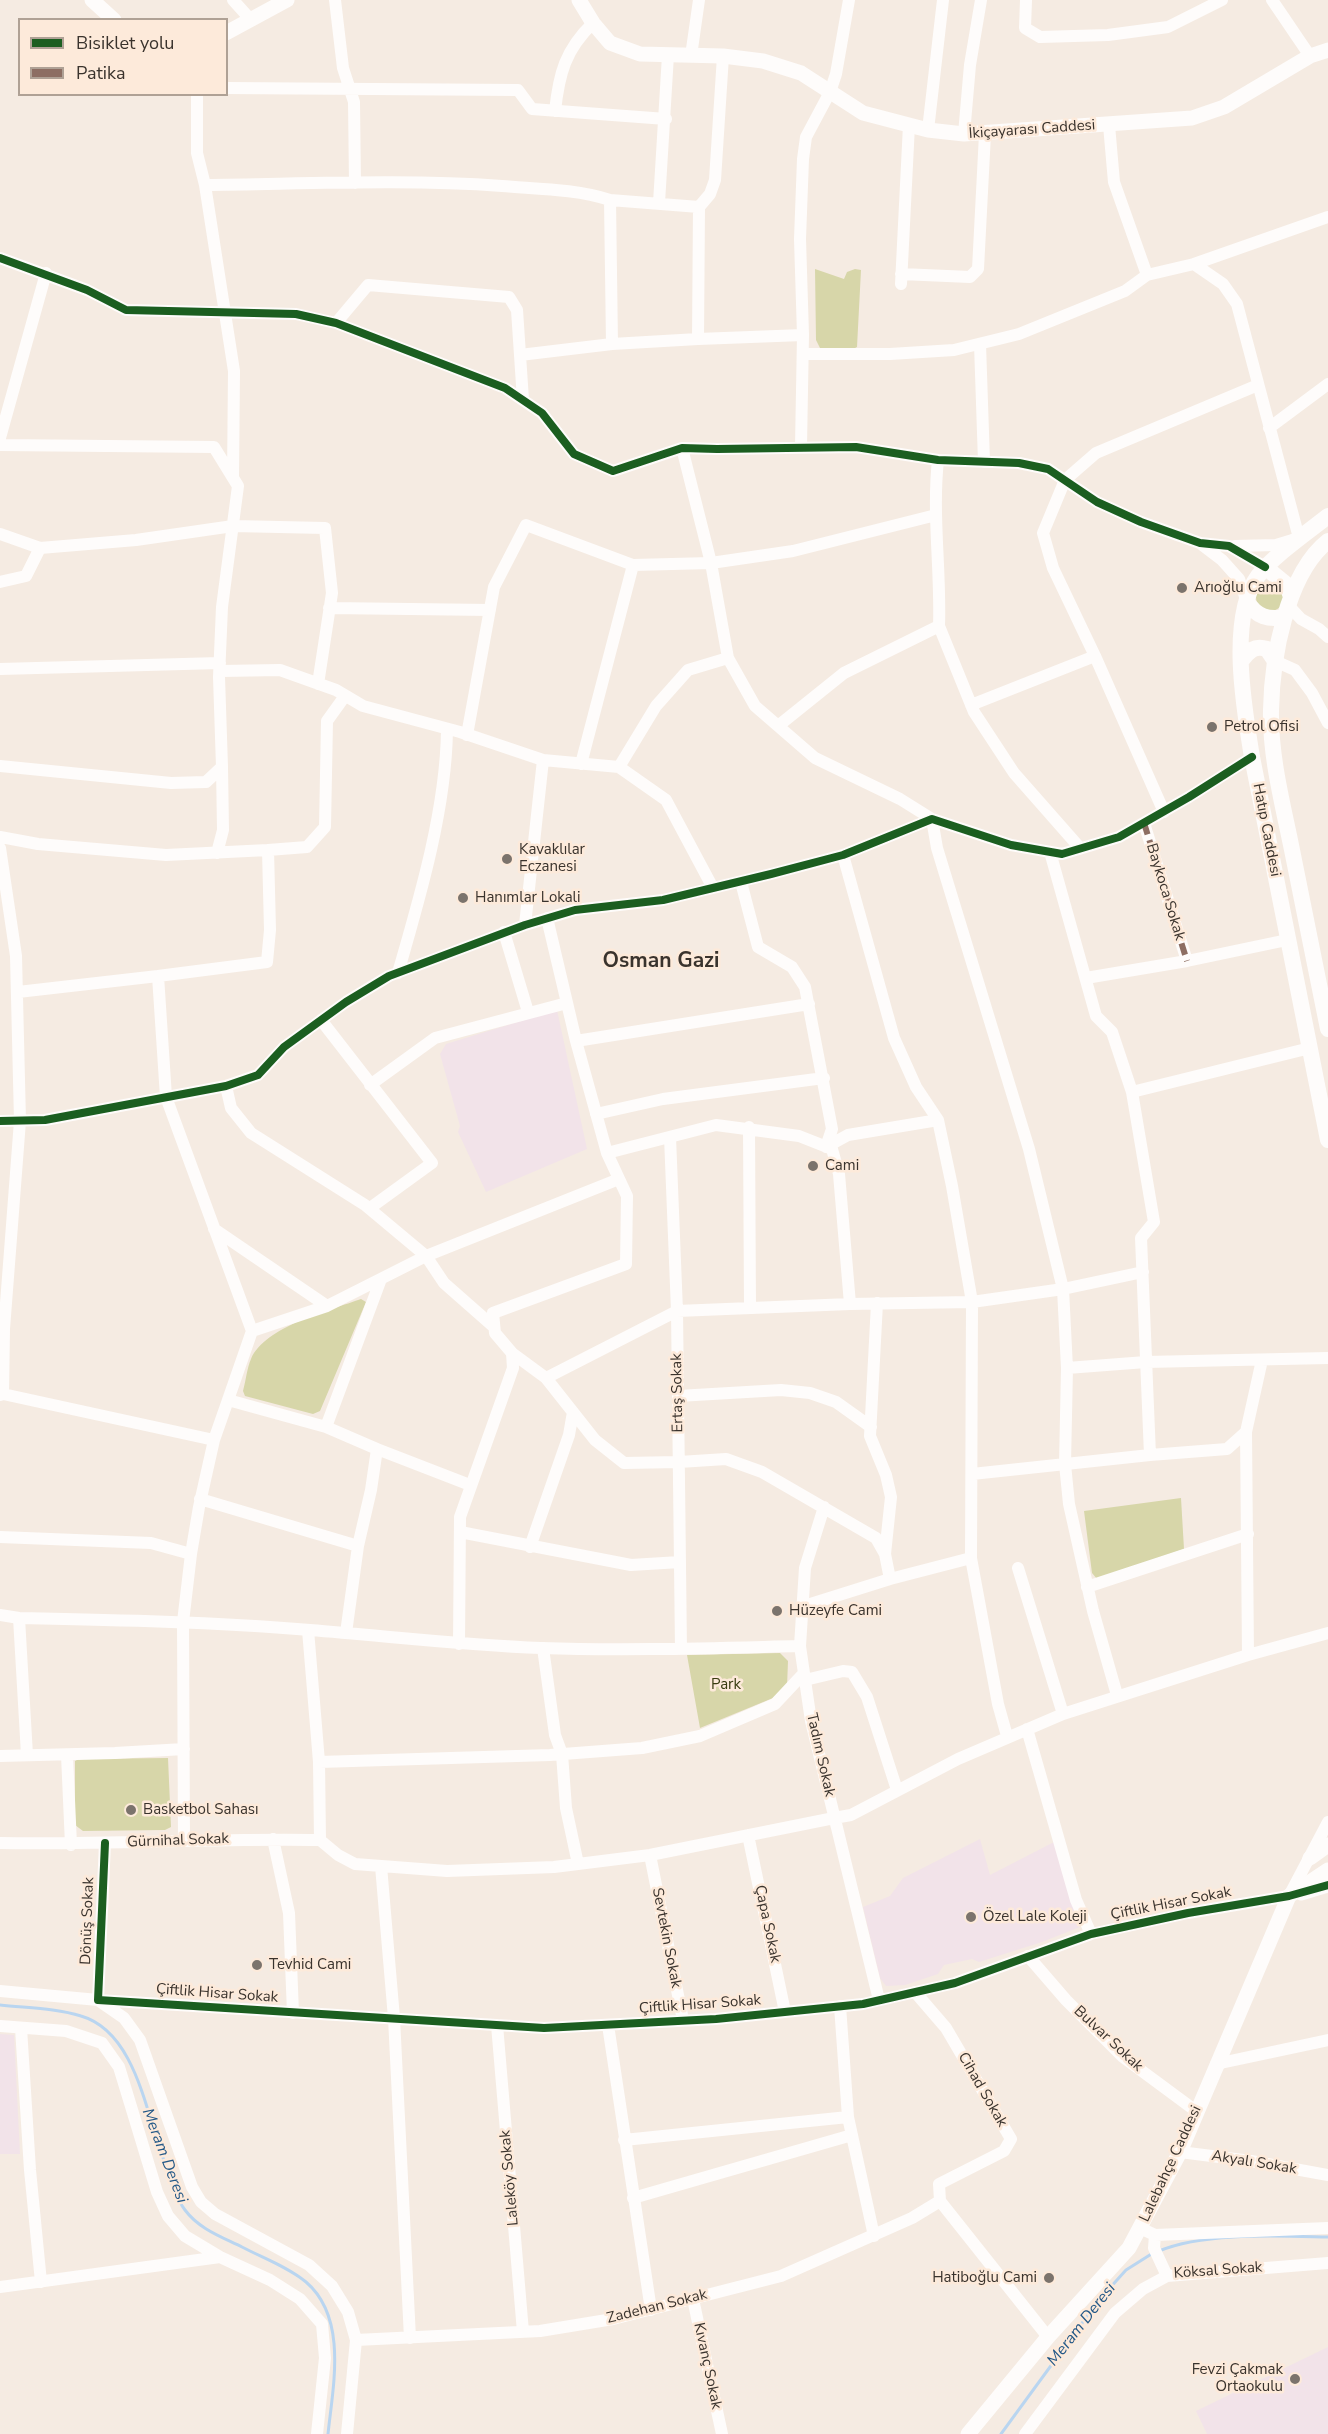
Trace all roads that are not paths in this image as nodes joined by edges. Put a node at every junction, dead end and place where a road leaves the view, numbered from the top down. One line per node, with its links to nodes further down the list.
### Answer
1 (92, 0): 13 (street)
2 (233, 0): 14 (street)
3 (287, 0): 14 (street)
4 (335, 0): 23 (street)
5 (579, 0): 15 (street, İkiçayarası Caddesi)
6 (699, 0): 19 (street)
7 (849, 0): 24 (street)
8 (943, 0): 30 (street)
9 (981, 0): 31 (street)
10 (1026, 0): 11 (street)
11 (1222, 0)
12 (1272, 0): 21 (street)
13 (112, 18)
14 (251, 20): 16 (street)
15 (593, 23): 18 (street, İkiçayarası Caddesi); 26 (street)
16 (228, 32)
17 (1328, 50): 21 (street, İkiçayarası Caddesi)
18 (668, 55): 19 (street, İkiçayarası Caddesi); 27 (street)
19 (691, 56): 20 (street, İkiçayarası Caddesi)
20 (723, 56): 24 (street, İkiçayarası Caddesi); 37 (street)
21 (1310, 56): 29 (street, İkiçayarası Caddesi)
22 (228, 88): 23 (street)
23 (351, 90): 26 (street); 33 (street)
24 (831, 92): 28 (street, İkiçayarası Caddesi); 45 (street)
25 (197, 96): 34 (street)
26 (555, 111): 27 (street)
27 (666, 119): 36 (street)
28 (909, 125): 30 (street, İkiçayarası Caddesi); 32 (street)
29 (1109, 125): 32 (street, İkiçayarası Caddesi); 42 (street)
30 (928, 130): 31 (street, İkiçayarası Caddesi)
31 (964, 134): 32 (street, İkiçayarası Caddesi)
32 (985, 134)
33 (355, 183): 34 (street); 35 (street)
34 (205, 185): 43 (street)
35 (610, 200): 36 (street); 47 (street)
36 (659, 203): 37 (street)
37 (699, 207): 46 (street)
38 (1328, 217): 40 (street)
39 (0, 258): 41 (street)
40 (1194, 264): 42 (street); 52 (street)
41 (46, 273): 43 (street); 55 (street)
42 (1148, 275): 48 (street)
43 (225, 313): 44 (street); 61 (street)
44 (336, 323): 50 (street); 53 (street)
45 (803, 335): 46 (street); 49 (street)
46 (698, 339): 47 (street)
47 (612, 344): 50 (street)
48 (980, 344): 49 (street); 60 (street)
49 (803, 354): 57 (street)
50 (520, 355): 53 (street)
51 (1328, 384): 54 (street)
52 (1258, 385): 54 (street); 62 (street)
53 (523, 400): 58 (street)
54 (1269, 428): 67 (street)
55 (0, 438)
56 (0, 445): 61 (street)
57 (801, 446): 58 (street); 59 (street)
58 (682, 448): 72 (street)
59 (938, 460): 60 (street); 63 (street)
60 (984, 462): 62 (street)
61 (233, 478): 65 (street)
62 (1065, 480): 69 (street); 82 (street)
63 (936, 515): 72 (street); 80 (street)
64 (1328, 516): 67 (main road, Hatıp Caddesi)
65 (233, 526): 71 (street); 78 (street); 86 (street)
66 (0, 534): 71 (street)
67 (1299, 538): 70 (street); 74 (main road, Hatıp Caddesi)
68 (1328, 541): 77 (main road, Hatıp Caddesi)
69 (1200, 543): 70 (street); 76 (street)
70 (1229, 546): 74 (street)
71 (40, 548): 75 (street)
72 (711, 563): 73 (street); 83 (street)
73 (633, 565): 79 (street); 97 (street)
74 (1265, 567): 76 (main road, Hatıp Caddesi); 77 (main road)
75 (0, 582)
76 (1247, 602): 77 (main road); 84 (main road, Hatıp Caddesi)
77 (1288, 606): 81 (street); 85 (main road, Hatıp Caddesi)
78 (329, 608): 79 (street); 88 (street)
79 (490, 610): 94 (street)
80 (939, 626): 90 (street); 92 (street)
81 (1328, 637)
82 (1095, 656): 90 (street); 101 (street)
83 (728, 658): 92 (street); 100 (street)
84 (1241, 661): 85 (main road); 95 (main road, Hatıp Caddesi)
85 (1275, 661): 91 (street); 126 (main road, Hatıp Caddesi)
86 (220, 667): 87 (street); 88 (street); 99 (street)
87 (0, 669)
88 (318, 684): 89 (street)
89 (345, 696): 93 (street); 107 (street)
90 (971, 705): 106 (street)
91 (1328, 723)
92 (778, 726): 102 (street)
93 (447, 730): 94 (street); 118 (street)
94 (467, 735): 96 (street)
95 (1252, 757): 101 (street); 116 (main road, Hatıp Caddesi)
96 (543, 760): 97 (street); 114 (street)
97 (581, 764): 100 (street)
98 (0, 766): 99 (street)
99 (222, 767): 109 (street)
100 (619, 767): 112 (street)
101 (1164, 812): 103 (street)
102 (932, 819): 108 (street); 110 (street); 149 (street)
103 (1144, 824): 106 (street); 117 (street, Baykoca Sokak)
104 (0, 837): 109 (street)
105 (0, 848): 121 (street)
106 (1080, 848): 108 (street)
107 (268, 850): 109 (street); 119 (street)
108 (1050, 852): 120 (street)
109 (217, 853)
110 (843, 855): 111 (street); 136 (street)
111 (741, 882): 112 (street); 123 (street)
112 (713, 888): 113 (street)
113 (547, 918): 114 (street); 122 (street)
114 (525, 925): 115 (street)
115 (504, 932): 118 (street); 124 (street)
116 (1287, 940): 117 (street); 128 (main road, Hatıp Caddesi)
117 (1187, 961): 120 (street)
118 (398, 973): 125 (street)
119 (158, 976): 121 (street); 133 (street)
120 (1086, 978): 132 (street)
121 (18, 992): 135 (street)
122 (567, 1003): 124 (street); 127 (street)
123 (809, 1004): 127 (street); 129 (street)
124 (528, 1012): 130 (street)
125 (321, 1020): 130 (street); 131 (street)
126 (1328, 1029)
127 (576, 1041): 134 (street)
128 (1310, 1048): 132 (street); 140 (main road, Hatıp Caddesi)
129 (824, 1078): 134 (street); 141 (street)
130 (370, 1085): 144 (street)
131 (226, 1086): 133 (street); 144 (street)
132 (1132, 1092): 147 (street)
133 (166, 1097): 135 (street); 145 (street)
134 (596, 1114): 142 (street)
135 (20, 1120): 137 (street); 164 (street)
136 (938, 1120): 141 (street); 150 (street)
137 (0, 1121)
138 (749, 1127): 139 (street); 141 (street); 154 (street)
139 (670, 1137): 142 (street); 155 (street, Ertaş Sokak)
140 (1328, 1140)
141 (826, 1147): 152 (street)
142 (607, 1153): 143 (street)
143 (619, 1179): 146 (street); 156 (street)
144 (370, 1208): 146 (street)
145 (214, 1229): 153 (street); 157 (street)
146 (426, 1256): 148 (street); 156 (street)
147 (1143, 1272): 149 (street); 161 (street)
148 (381, 1279): 153 (street); 168 (street)
149 (1063, 1289): 150 (street); 162 (street)
150 (972, 1302): 151 (street); 176 (street)
151 (877, 1303): 152 (street); 169 (street)
152 (850, 1304): 154 (street)
153 (327, 1306): 157 (street)
154 (750, 1308): 155 (street)
155 (677, 1311): 163 (street); 165 (street, Ertaş Sokak)
156 (494, 1327): 158 (street)
157 (252, 1331): 166 (street)
158 (512, 1353): 163 (street); 177 (street)
159 (1328, 1358): 160 (street)
160 (1262, 1360): 161 (street); 170 (street)
161 (1146, 1362): 162 (street); 173 (street)
162 (1067, 1368): 175 (street)
163 (546, 1378): 167 (street)
164 (1, 1394): 171 (street)
165 (678, 1396): 169 (street); 174 (street, Ertaş Sokak)
166 (228, 1400): 168 (street); 171 (street)
167 (573, 1412): 174 (street); 184 (street)
168 (326, 1427): 172 (street)
169 (871, 1427): 186 (street)
170 (1246, 1432): 173 (street); 181 (street)
171 (214, 1440): 178 (street)
172 (376, 1449): 177 (street); 183 (street)
173 (1150, 1455): 175 (street)
174 (679, 1462): 179 (street); 188 (street, Ertaş Sokak)
175 (1065, 1464): 176 (street); 191 (street)
176 (972, 1474): 187 (street)
177 (470, 1485): 180 (street)
178 (200, 1499): 183 (street); 185 (street)
179 (824, 1507): 186 (street); 192 (street, Tadım Sokak)
180 (460, 1532): 184 (street); 199 (street)
181 (1248, 1534): 191 (street); 203 (street)
182 (0, 1537): 185 (street)
183 (358, 1546): 197 (street)
184 (530, 1547): 188 (street)
185 (191, 1554): 195 (street)
186 (885, 1554): 190 (street)
187 (972, 1558): 190 (street); 208 (street)
188 (680, 1562): 202 (street, Ertaş Sokak)
189 (1018, 1568): 206 (street)
190 (890, 1579): 192 (street)
191 (1087, 1587): 205 (street)
192 (804, 1606): 200 (street, Tadım Sokak)
193 (0, 1615): 194 (street)
194 (19, 1618): 195 (street); 211 (street)
195 (183, 1622): 196 (street); 209 (street)
196 (308, 1630): 197 (street); 214 (street)
197 (346, 1633): 199 (street)
198 (1328, 1633): 203 (street)
199 (459, 1644): 201 (street)
200 (800, 1646): 202 (street); 204 (street, Tadım Sokak)
201 (543, 1648): 202 (street); 210 (street)
202 (681, 1649)
203 (1248, 1655): 205 (street)
204 (805, 1677): 210 (street); 215 (street); 216 (street, Tadım Sokak)
205 (1117, 1695): 206 (street)
206 (1063, 1714): 207 (street)
207 (1027, 1729): 208 (street); 233 (street)
208 (1007, 1736): 215 (street)
209 (184, 1749): 212 (street); 221 (street)
210 (562, 1754): 214 (street); 228 (street)
211 (27, 1755): 212 (street); 213 (street)
212 (67, 1755): 224 (street)
213 (0, 1756)
214 (320, 1762): 220 (street)
215 (897, 1790): 216 (street)
216 (834, 1818): 218 (street); 238 (street, Tadım Sokak)
217 (1328, 1822): 227 (street)
218 (748, 1835): 226 (street); 240 (street, Çapa Sokak)
219 (273, 1839): 220 (street, Gürnihal Sokak); 221 (street, Gürnihal Sokak); 241 (street)
220 (320, 1840): 229 (street)
221 (184, 1841): 223 (street, Gürnihal Sokak)
222 (0, 1843): 224 (street, Gürnihal Sokak)
223 (105, 1844): 224 (street, Gürnihal Sokak); 237 (street, Dönüş Sokak)
224 (71, 1845)
225 (1328, 1845): 227 (street)
226 (650, 1855): 228 (street); 243 (street, Sevtekin Sokak)
227 (1310, 1858): 232 (street)
228 (578, 1864): 229 (street)
229 (381, 1866): 242 (street)
230 (1328, 1870): 232 (street)
231 (1328, 1885): 232 (street)
232 (1289, 1896): 233 (street, Çiftlik Hisar Sokak); 249 (street, Lalebahçe Caddesi)
233 (1090, 1934): 234 (street, Çiftlik Hisar Sokak)
234 (1028, 1956): 236 (street, Çiftlik Hisar Sokak); 250 (street, Bulvar Sokak)
235 (0, 1991): 237 (street, Çiftlik Hisar Sokak)
236 (915, 1992): 238 (street, Çiftlik Hisar Sokak); 257 (street, Cihad Sokak)
237 (98, 2000): 241 (street, Çiftlik Hisar Sokak); 272 (street)
238 (879, 2000): 239 (street, Çiftlik Hisar Sokak)
239 (840, 2006): 240 (street, Çiftlik Hisar Sokak); 251 (street)
240 (785, 2012): 243 (street, Çiftlik Hisar Sokak)
241 (293, 2013): 242 (street, Çiftlik Hisar Sokak)
242 (394, 2019): 244 (street, Çiftlik Hisar Sokak); 271 (street)
243 (683, 2020): 245 (street, Çiftlik Hisar Sokak)
244 (497, 2025): 245 (street, Çiftlik Hisar Sokak); 269 (street, Laleköy Sokak)
245 (608, 2025): 253 (street)
246 (0, 2026): 247 (street)
247 (21, 2028): 262 (street); 265 (street)
248 (1328, 2040): 249 (street)
249 (1216, 2064): 250 (street, Lalebahçe Caddesi)
250 (1196, 2111): 254 (street, Lalebahçe Caddesi)
251 (848, 2117): 252 (street); 253 (street)
252 (852, 2135): 256 (street); 261 (street)
253 (624, 2140): 256 (street)
254 (1180, 2152): 255 (street, Akyalı Sokak); 258 (street, Lalebahçe Caddesi)
255 (1328, 2175)
256 (633, 2198): 268 (street)
257 (940, 2201): 261 (street, Zadehan Sokak); 270 (street)
258 (1140, 2228): 260 (street); 270 (street, Lalebahçe Caddesi)
259 (1328, 2228): 260 (street)
260 (1155, 2235): 264 (street, Köksal Sokak)
261 (874, 2236): 267 (street, Zadehan Sokak)
262 (220, 2257): 265 (street); 273 (street)
263 (1328, 2263): 264 (street, Köksal Sokak)
264 (1165, 2272): 277 (street)
265 (41, 2282): 266 (street)
266 (0, 2287)
267 (693, 2299): 268 (street, Zadehan Sokak); 275 (street, Kıvanç Sokak)
268 (651, 2310): 269 (street, Zadehan Sokak)
269 (523, 2332): 271 (street, Zadehan Sokak)
270 (1048, 2337): 276 (street, Lalebahçe Caddesi)
271 (410, 2338): 272 (street, Zadehan Sokak)
272 (356, 2340): 274 (street)
273 (317, 2434)
274 (347, 2434)
275 (722, 2434)
276 (968, 2434)
277 (1025, 2434)

